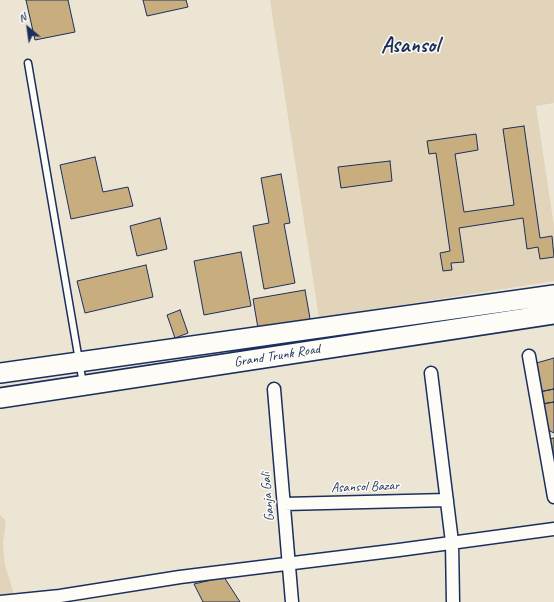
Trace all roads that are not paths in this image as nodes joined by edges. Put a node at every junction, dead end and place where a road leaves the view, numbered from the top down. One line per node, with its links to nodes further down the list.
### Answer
1 (28, 63): 5 (lane)
2 (554, 295): 5 (main road)
3 (554, 314): 8 (main road, Grand Trunk Road)
4 (529, 356): 11 (street)
5 (79, 362): 6 (main road); 8 (lane)
6 (0, 373)
7 (431, 373): 12 (street)
8 (83, 385): 10 (main road, Grand Trunk Road)
9 (274, 389): 13 (street, Ganja Gali)
10 (0, 398)
11 (554, 497)
12 (447, 500): 13 (street, Asansol Bazar); 15 (street)
13 (284, 504): 16 (street, Ganja Gali)
14 (554, 529): 15 (street)
15 (452, 542): 16 (street); 19 (street)
16 (288, 563): 17 (street); 18 (street, Ganja Gali)
17 (0, 602)
18 (292, 602)
19 (453, 602)

